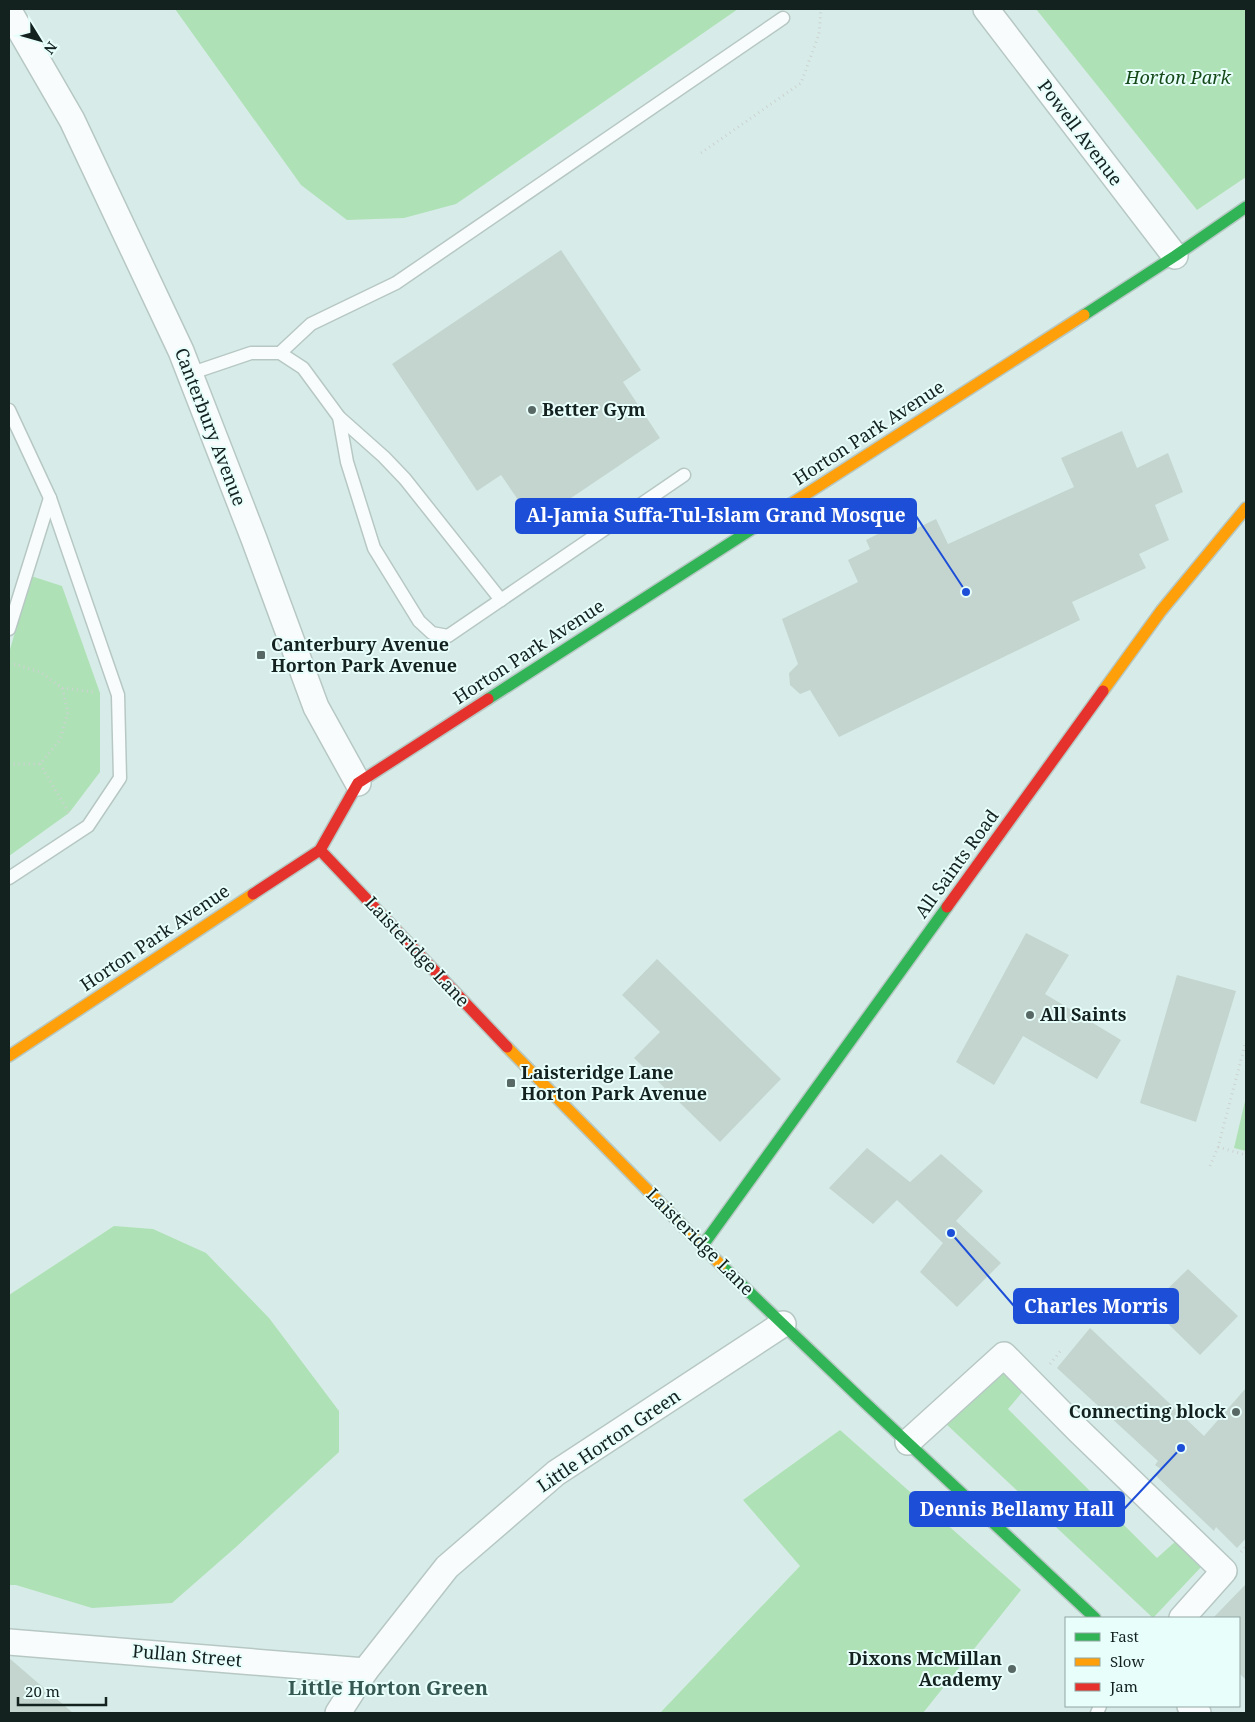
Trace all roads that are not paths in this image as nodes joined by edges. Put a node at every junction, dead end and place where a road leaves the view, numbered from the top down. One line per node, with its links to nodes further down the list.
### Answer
1 (986, 9): 5 (street, Powell Avenue)
2 (9, 11): 7 (street, Canterbury Avenue)
3 (784, 18): 6 (lane)
4 (1246, 207): 5 (street, Horton Park Avenue)
5 (1175, 256): 15 (street, Horton Park Avenue)
6 (280, 353): 7 (lane); 9 (lane)
7 (190, 374): 15 (street, Canterbury Avenue)
8 (9, 410): 11 (lane)
9 (340, 417): 13 (lane); 13 (lane)
10 (684, 475): 13 (lane)
11 (50, 498): 14 (lane); 17 (lane)
12 (1246, 508): 19 (street, All Saints Road)
13 (500, 600)
14 (9, 629)
15 (358, 783): 16 (street)
16 (320, 850): 18 (street, Horton Park Avenue); 19 (street, Laisteridge Lane)
17 (9, 878)
18 (9, 1056)
19 (703, 1245): 20 (street, Laisteridge Lane)
20 (783, 1324): 21 (street, Laisteridge Lane); 25 (street, Little Horton Green)
21 (908, 1442): 22 (street, Laisteridge Lane); 23 (street)
22 (1094, 1617)
23 (1183, 1617)
24 (9, 1642): 25 (street, Pullan Street)
25 (365, 1671): 26 (street, Little Horton Green)
26 (338, 1713)

